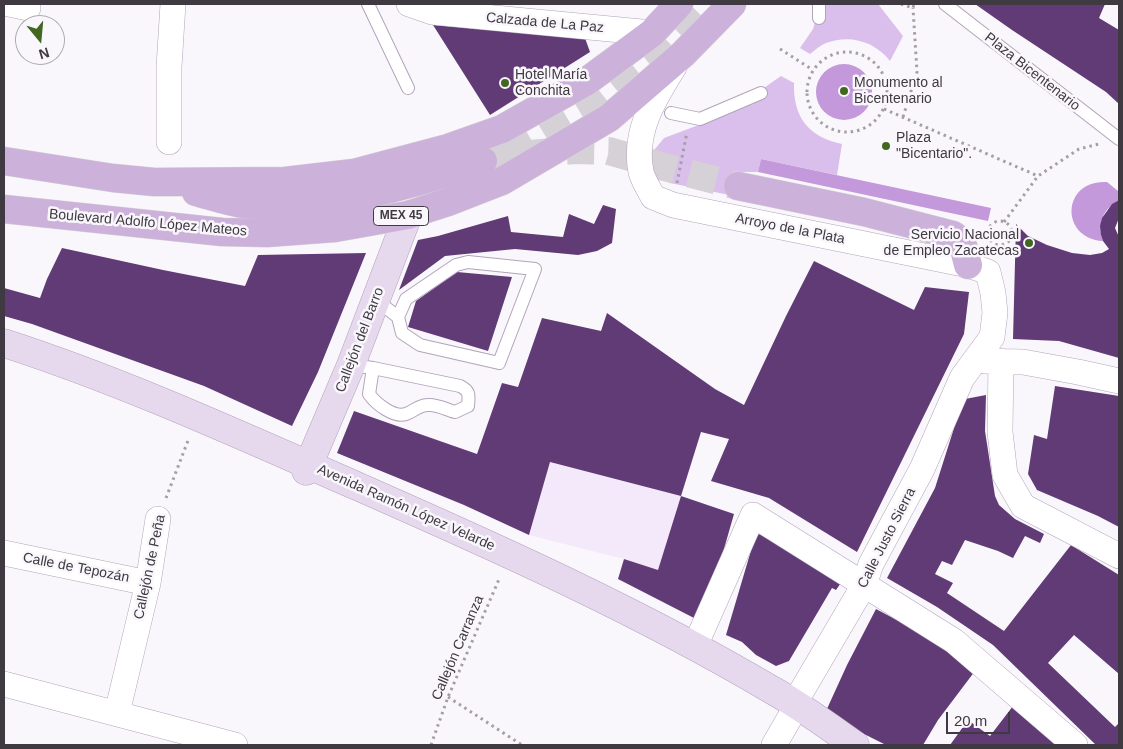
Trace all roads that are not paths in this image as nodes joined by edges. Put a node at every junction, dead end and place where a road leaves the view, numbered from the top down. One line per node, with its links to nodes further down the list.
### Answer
1 (173, 4): 15 (street)
2 (368, 4): 11 (lane)
3 (409, 4): 9 (street, Calzada de La Paz)
4 (679, 4): 9 (main road)
5 (732, 4): 10 (main road, Boulevard Adolfo López Mateos / MEX 45)
6 (819, 4): 8 (lane)
7 (946, 4): 14 (lane, Plaza Bicentenario)
8 (819, 18)
9 (652, 33): 18 (main road)
10 (683, 54): 21 (main road, Boulevard Adolfo López Mateos / MEX 45); 22 (street, Arroyo de la Plata)
11 (408, 88)
12 (761, 93): 13 (lane)
13 (671, 114)
14 (1119, 139)
15 (169, 142)
16 (4, 161): 18 (main road)
17 (483, 161): 18 (main road)
18 (154, 182)
19 (738, 186): 22 (main road)
20 (4, 208): 21 (main road, Boulevard Adolfo López Mateos / MEX 45)
21 (408, 214): 23 (street, Callejón del Barro)
22 (968, 265): 27 (street, Arroyo de la Plata)
23 (376, 300): 24 (lane); 29 (street, Callejón del Barro)
24 (398, 316): 24 (lane)
25 (4, 343): 31 (street, Avenida Ramón López Velarde)
26 (4, 352): 31 (street, Avenida Ramón López Velarde)
27 (974, 360): 28 (street); 36 (street, Calle Justo Sierra)
28 (1001, 361): 30 (street); 34 (street)
29 (362, 367): 29 (lane); 31 (street, Callejón del Barro)
30 (1119, 381)
31 (308, 468): 37 (street, Avenida Ramón López Velarde); 39 (street, Avenida Ramón López Velarde)
32 (158, 519): 35 (street, Callejón de Peña)
33 (4, 554): 35 (street, Calle de Tepozán)
34 (1119, 556)
35 (148, 582): 40 (street, Callejón de Peña)
36 (864, 585): 37 (street); 39 (street, Calle Justo Sierra); 44 (street)
37 (695, 646): 39 (street, Avenida Ramón López Velarde)
38 (4, 684): 40 (street)
39 (801, 711): 42 (street, Calle Justo Sierra); 43 (street)
40 (117, 713): 41 (street)
41 (235, 745)
42 (774, 745)
43 (855, 745)
44 (1074, 745)

